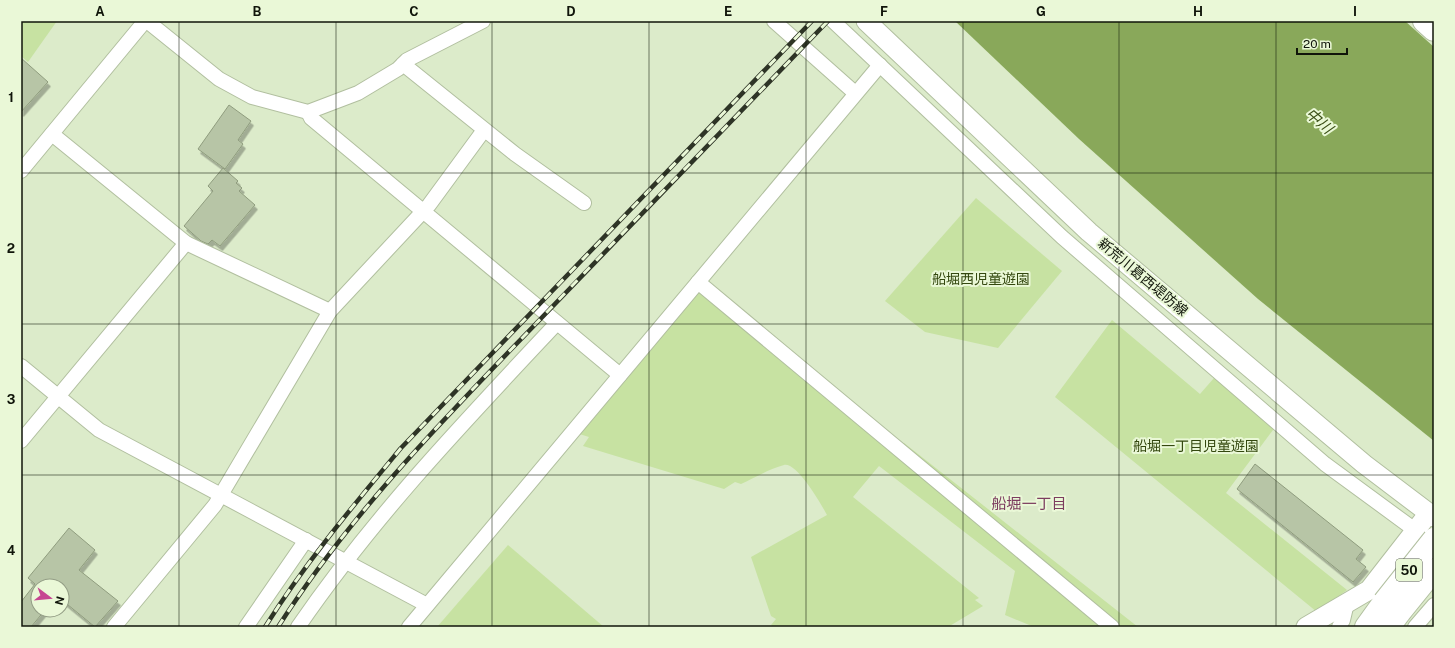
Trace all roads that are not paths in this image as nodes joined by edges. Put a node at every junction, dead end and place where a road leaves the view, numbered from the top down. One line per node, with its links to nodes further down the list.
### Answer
1 (146, 21): 11 (street); 13 (street)
2 (483, 21): 8 (street)
3 (774, 21): 10 (street)
4 (833, 21): 9 (street)
5 (866, 21): 26 (main road, 新荒川葛西堤防線)
6 (1424, 21): 7 (main road)
7 (1434, 30)
8 (403, 64): 11 (street); 12 (street)
9 (880, 65): 10 (street); 27 (street)
10 (855, 93): 18 (street)
11 (308, 112): 16 (street)
12 (484, 130): 15 (street); 16 (street)
13 (52, 134): 14 (street); 17 (street)
14 (21, 171)
15 (584, 203)
16 (423, 211): 19 (street); 20 (street)
17 (186, 243): 19 (street); 23 (street)
18 (698, 282): 22 (street); 40 (street)
19 (330, 311): 25 (street)
20 (557, 322): 22 (street); 29 (street)
21 (21, 366): 23 (street)
22 (620, 375): 33 (street)
23 (58, 397): 24 (street); 25 (street)
24 (21, 442)
25 (221, 495): 28 (street); 36 (street)
26 (1431, 515): 27 (main road)
27 (1424, 535): 35 (main road, 50, bridge)
28 (306, 540): 29 (street); 37 (street)
29 (346, 562): 33 (street); 38 (street)
30 (1434, 570): 35 (main road, 50, bridge)
31 (1434, 587): 35 (main road)
32 (1347, 603): 35 (main road); 41 (main road); 42 (street)
33 (427, 605): 39 (street)
34 (1434, 605): 44 (street)
35 (1386, 608): 43 (main road, 50)
36 (114, 627)
37 (246, 627)
38 (298, 627)
39 (409, 627)
40 (1112, 627)
41 (1306, 627)
42 (1339, 627)
43 (1366, 627)
44 (1416, 627)

